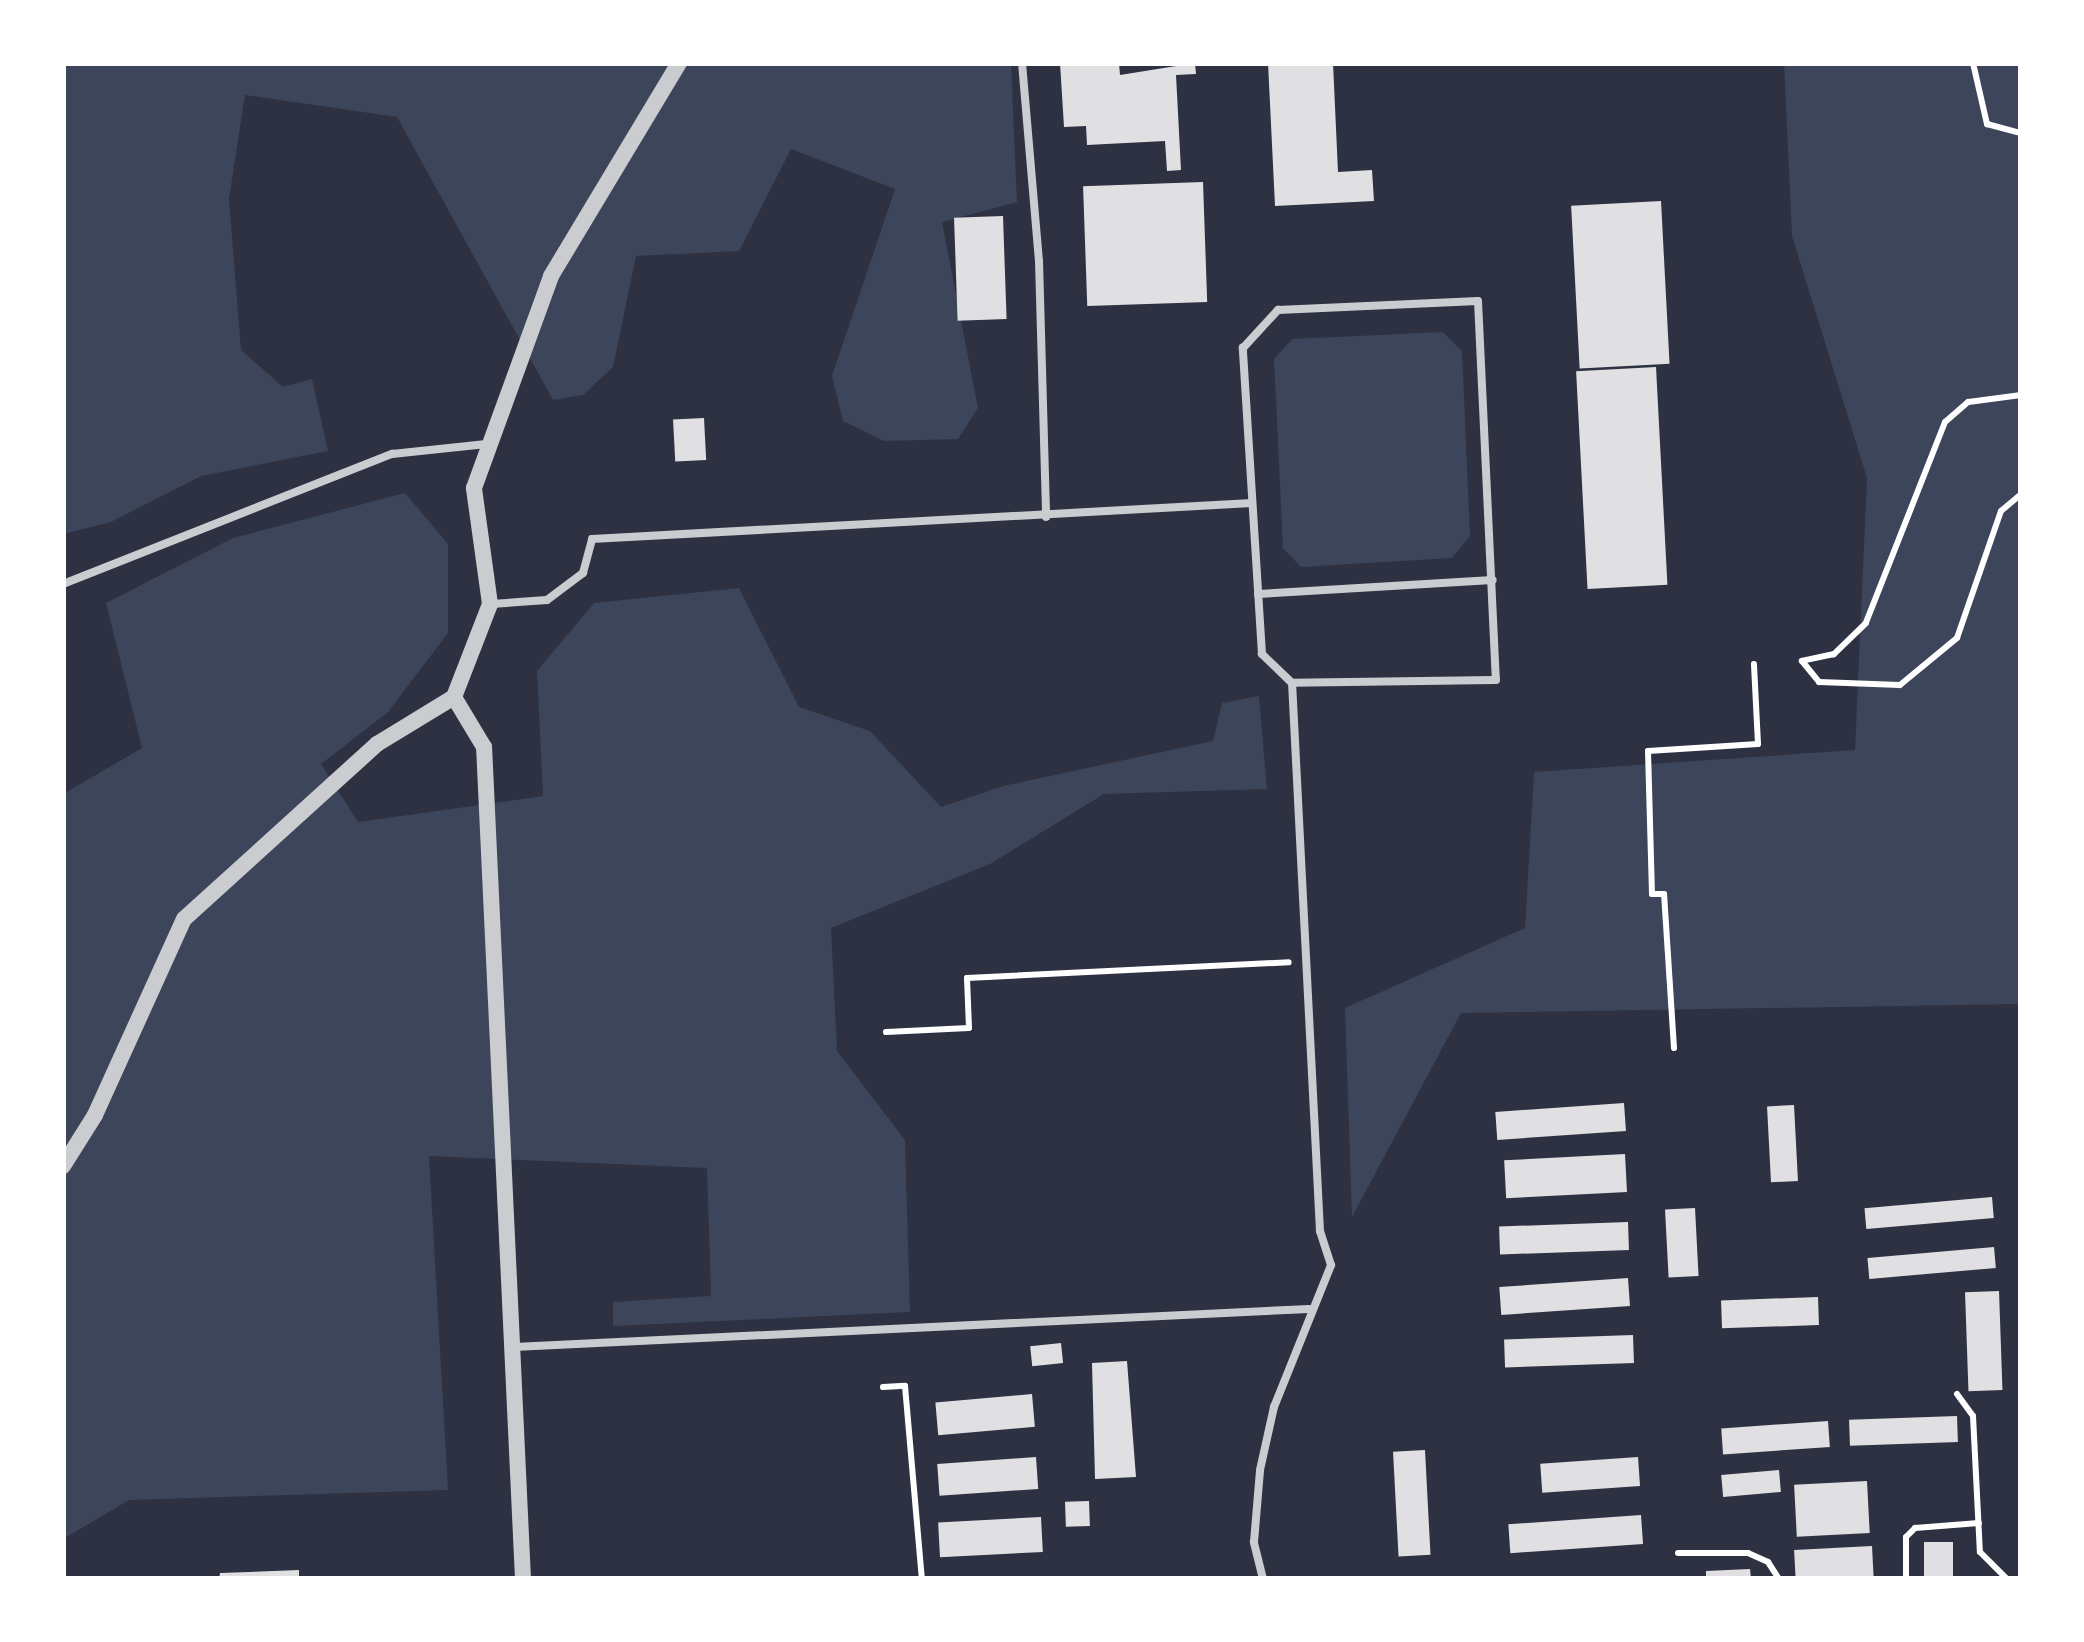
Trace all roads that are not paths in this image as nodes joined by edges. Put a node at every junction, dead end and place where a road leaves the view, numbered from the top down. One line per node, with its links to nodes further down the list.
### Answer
1 (679, 63): 3 (street)
2 (1022, 63): 5 (lane)
3 (489, 443): 7 (lane); 9 (street)
4 (1252, 503): 5 (lane); 6 (lane); 8 (lane)
5 (1046, 517): 9 (lane)
6 (1493, 580): 8 (lane); 10 (lane)
7 (63, 584)
8 (1258, 594): 10 (lane)
9 (490, 604): 11 (street)
10 (1292, 682): 13 (lane)
11 (454, 697): 12 (street); 14 (street)
12 (63, 1166)
13 (1309, 1309): 14 (lane); 16 (lane)
14 (512, 1348): 15 (street)
15 (523, 1579)
16 (1264, 1579)

